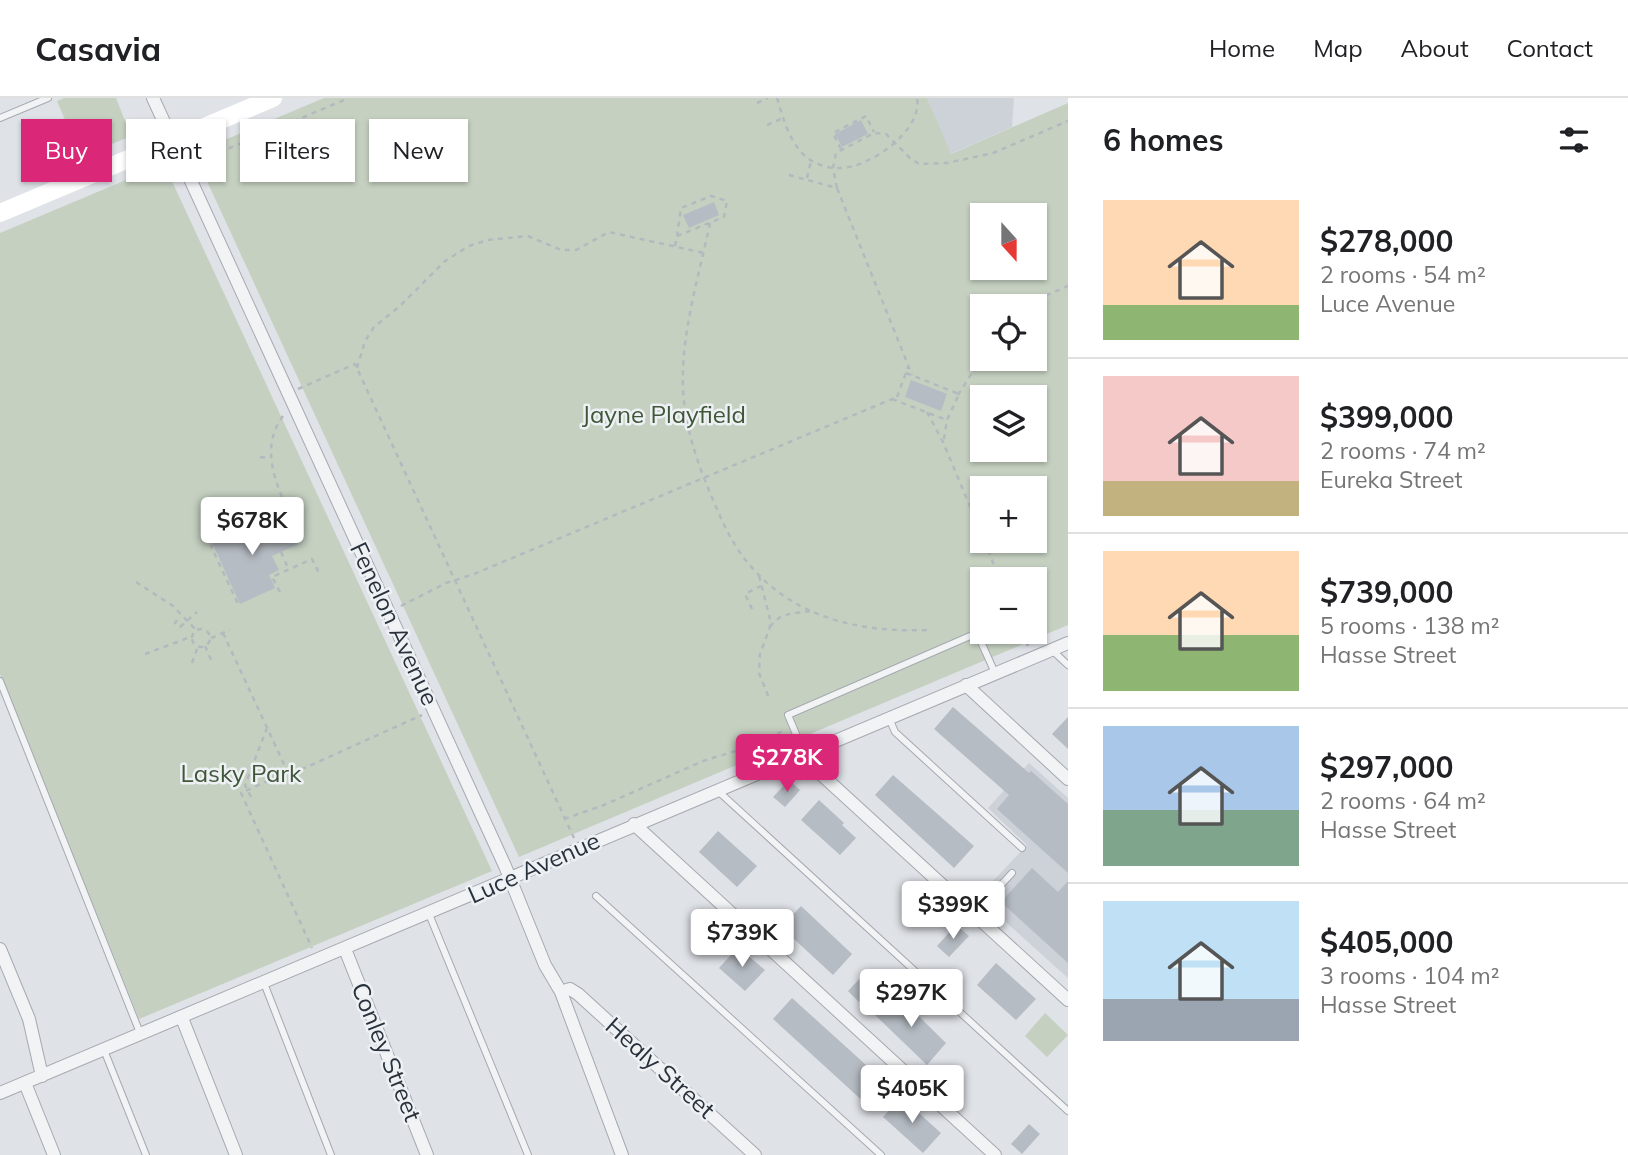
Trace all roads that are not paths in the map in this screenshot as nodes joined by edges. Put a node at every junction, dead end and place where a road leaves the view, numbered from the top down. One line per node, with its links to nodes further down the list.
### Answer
1 (48, 98): 4 (lane)
2 (153, 98): 5 (street, Fenelon Avenue)
3 (273, 98): 6 (street)
4 (0, 118)
5 (162, 119)
6 (223, 119)
7 (126, 160): 9 (street)
8 (190, 182): 23 (street, Fenelon Avenue)
9 (0, 213)
10 (1068, 643): 11 (street, Luce Avenue)
11 (1052, 649): 12 (lane); 13 (street, Luce Avenue)
12 (1068, 665)
13 (995, 673): 15 (street, Luce Avenue); 17 (lane)
14 (0, 681): 33 (lane)
15 (966, 685): 16 (street, Luce Avenue); 18 (street)
16 (889, 717): 17 (street, Luce Avenue); 21 (lane)
17 (804, 753): 19 (street, Luce Avenue); 26 (street)
18 (1068, 779)
19 (716, 790): 20 (street, Luce Avenue); 38 (lane)
20 (634, 824): 23 (street, Luce Avenue); 48 (street)
21 (1022, 848)
22 (1012, 873): 26 (lane)
23 (510, 878): 25 (street, Luce Avenue); 30 (street, Fenelon Avenue)
24 (596, 896): 47 (lane)
25 (429, 914): 28 (street, Luce Avenue); 44 (lane)
26 (974, 914): 31 (street)
27 (0, 949): 35 (street)
28 (345, 949): 29 (street, Luce Avenue); 43 (street, Conley Street)
29 (264, 983): 32 (street, Luce Avenue); 42 (lane)
30 (561, 992): 45 (street, Fenelon Avenue); 46 (street, Healy Street)
31 (1068, 1000)
32 (182, 1018): 33 (street, Luce Avenue); 41 (street)
33 (141, 1035): 34 (street, Luce Avenue)
34 (104, 1050): 35 (street, Luce Avenue); 40 (lane)
35 (42, 1076): 36 (street, Luce Avenue)
36 (25, 1083): 37 (street, Luce Avenue); 39 (street)
37 (0, 1093)
38 (1068, 1111)
39 (54, 1155)
40 (146, 1155)
41 (236, 1155)
42 (331, 1155)
43 (427, 1155)
44 (528, 1155)
45 (622, 1155)
46 (755, 1155)
47 (881, 1155)
48 (995, 1155)

